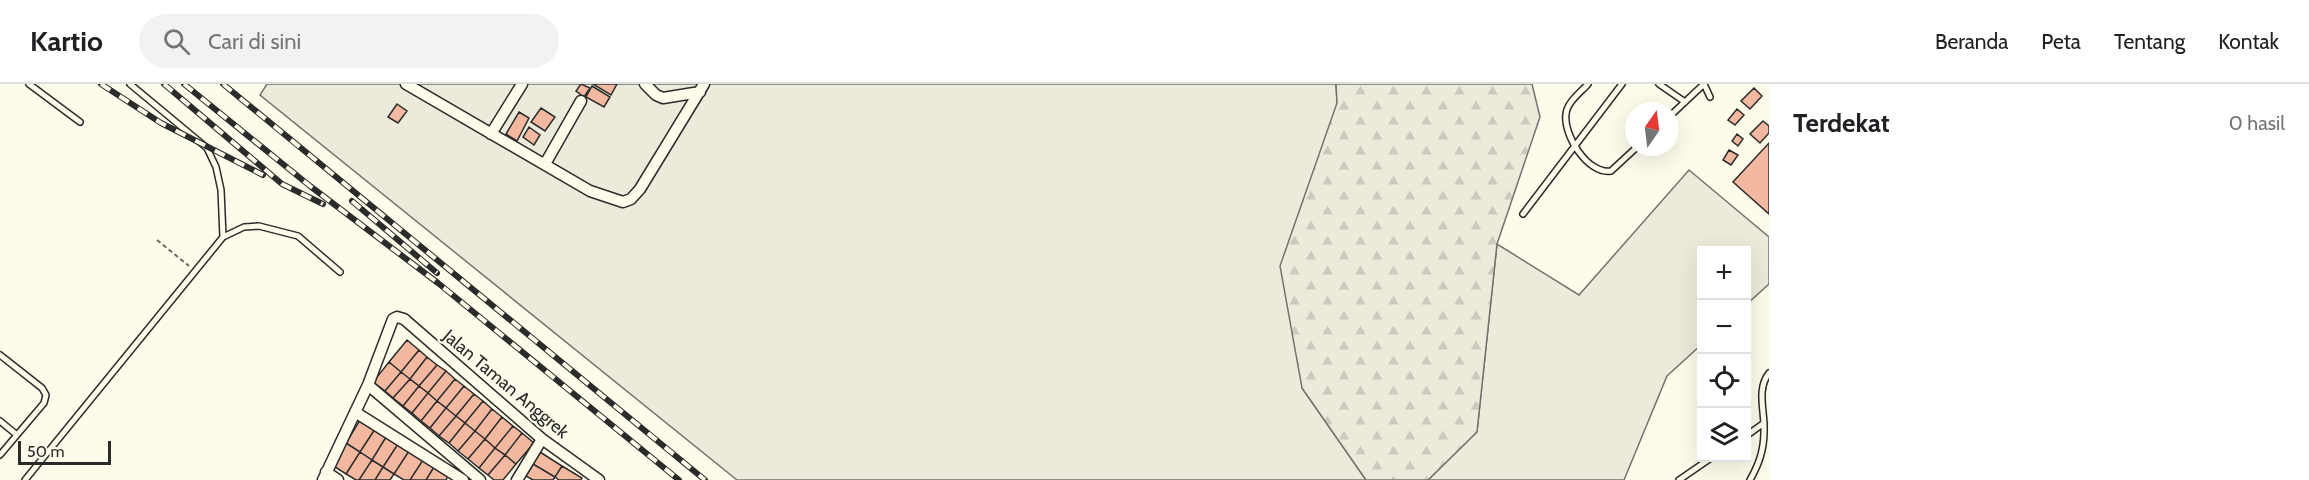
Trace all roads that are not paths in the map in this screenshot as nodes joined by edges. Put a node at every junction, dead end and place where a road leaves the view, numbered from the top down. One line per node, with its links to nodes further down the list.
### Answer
1 (29, 84): 15 (lane)
2 (130, 84): 21 (lane)
3 (406, 84): 16 (street)
4 (522, 84): 16 (street)
5 (645, 84): 10 (street)
6 (1588, 84): 17 (lane)
7 (1622, 84): 17 (lane)
8 (1659, 84): 13 (lane)
9 (1704, 84): 11 (lane); 13 (lane)
10 (702, 88): 19 (street)
11 (1710, 97)
12 (581, 101): 19 (street)
13 (1685, 102): 14 (lane)
14 (1679, 108)
15 (80, 122)
16 (491, 134): 19 (street)
17 (1575, 148): 18 (lane); 20 (lane)
18 (1627, 156)
19 (545, 165)
20 (1523, 214)
21 (223, 237): 22 (lane); 35 (lane)
22 (340, 272)
23 (0, 355): 30 (lane)
24 (1769, 373): 28 (lane)
25 (368, 385): 26 (street); 31 (street, Jalan Taman Anggrek); 38 (street)
26 (355, 412): 34 (street); 37 (street)
27 (0, 422): 30 (lane)
28 (1764, 423): 29 (lane); 42 (lane)
29 (1751, 432)
30 (17, 435): 32 (lane)
31 (542, 440): 39 (street); 40 (street, Jalan Taman Anggrek)
32 (0, 455)
33 (1705, 462): 41 (lane)
34 (325, 476): 36 (street)
35 (25, 480)
36 (338, 480)
37 (463, 480)
38 (480, 480)
39 (517, 480)
40 (598, 480)
41 (1679, 480)
42 (1750, 480)

